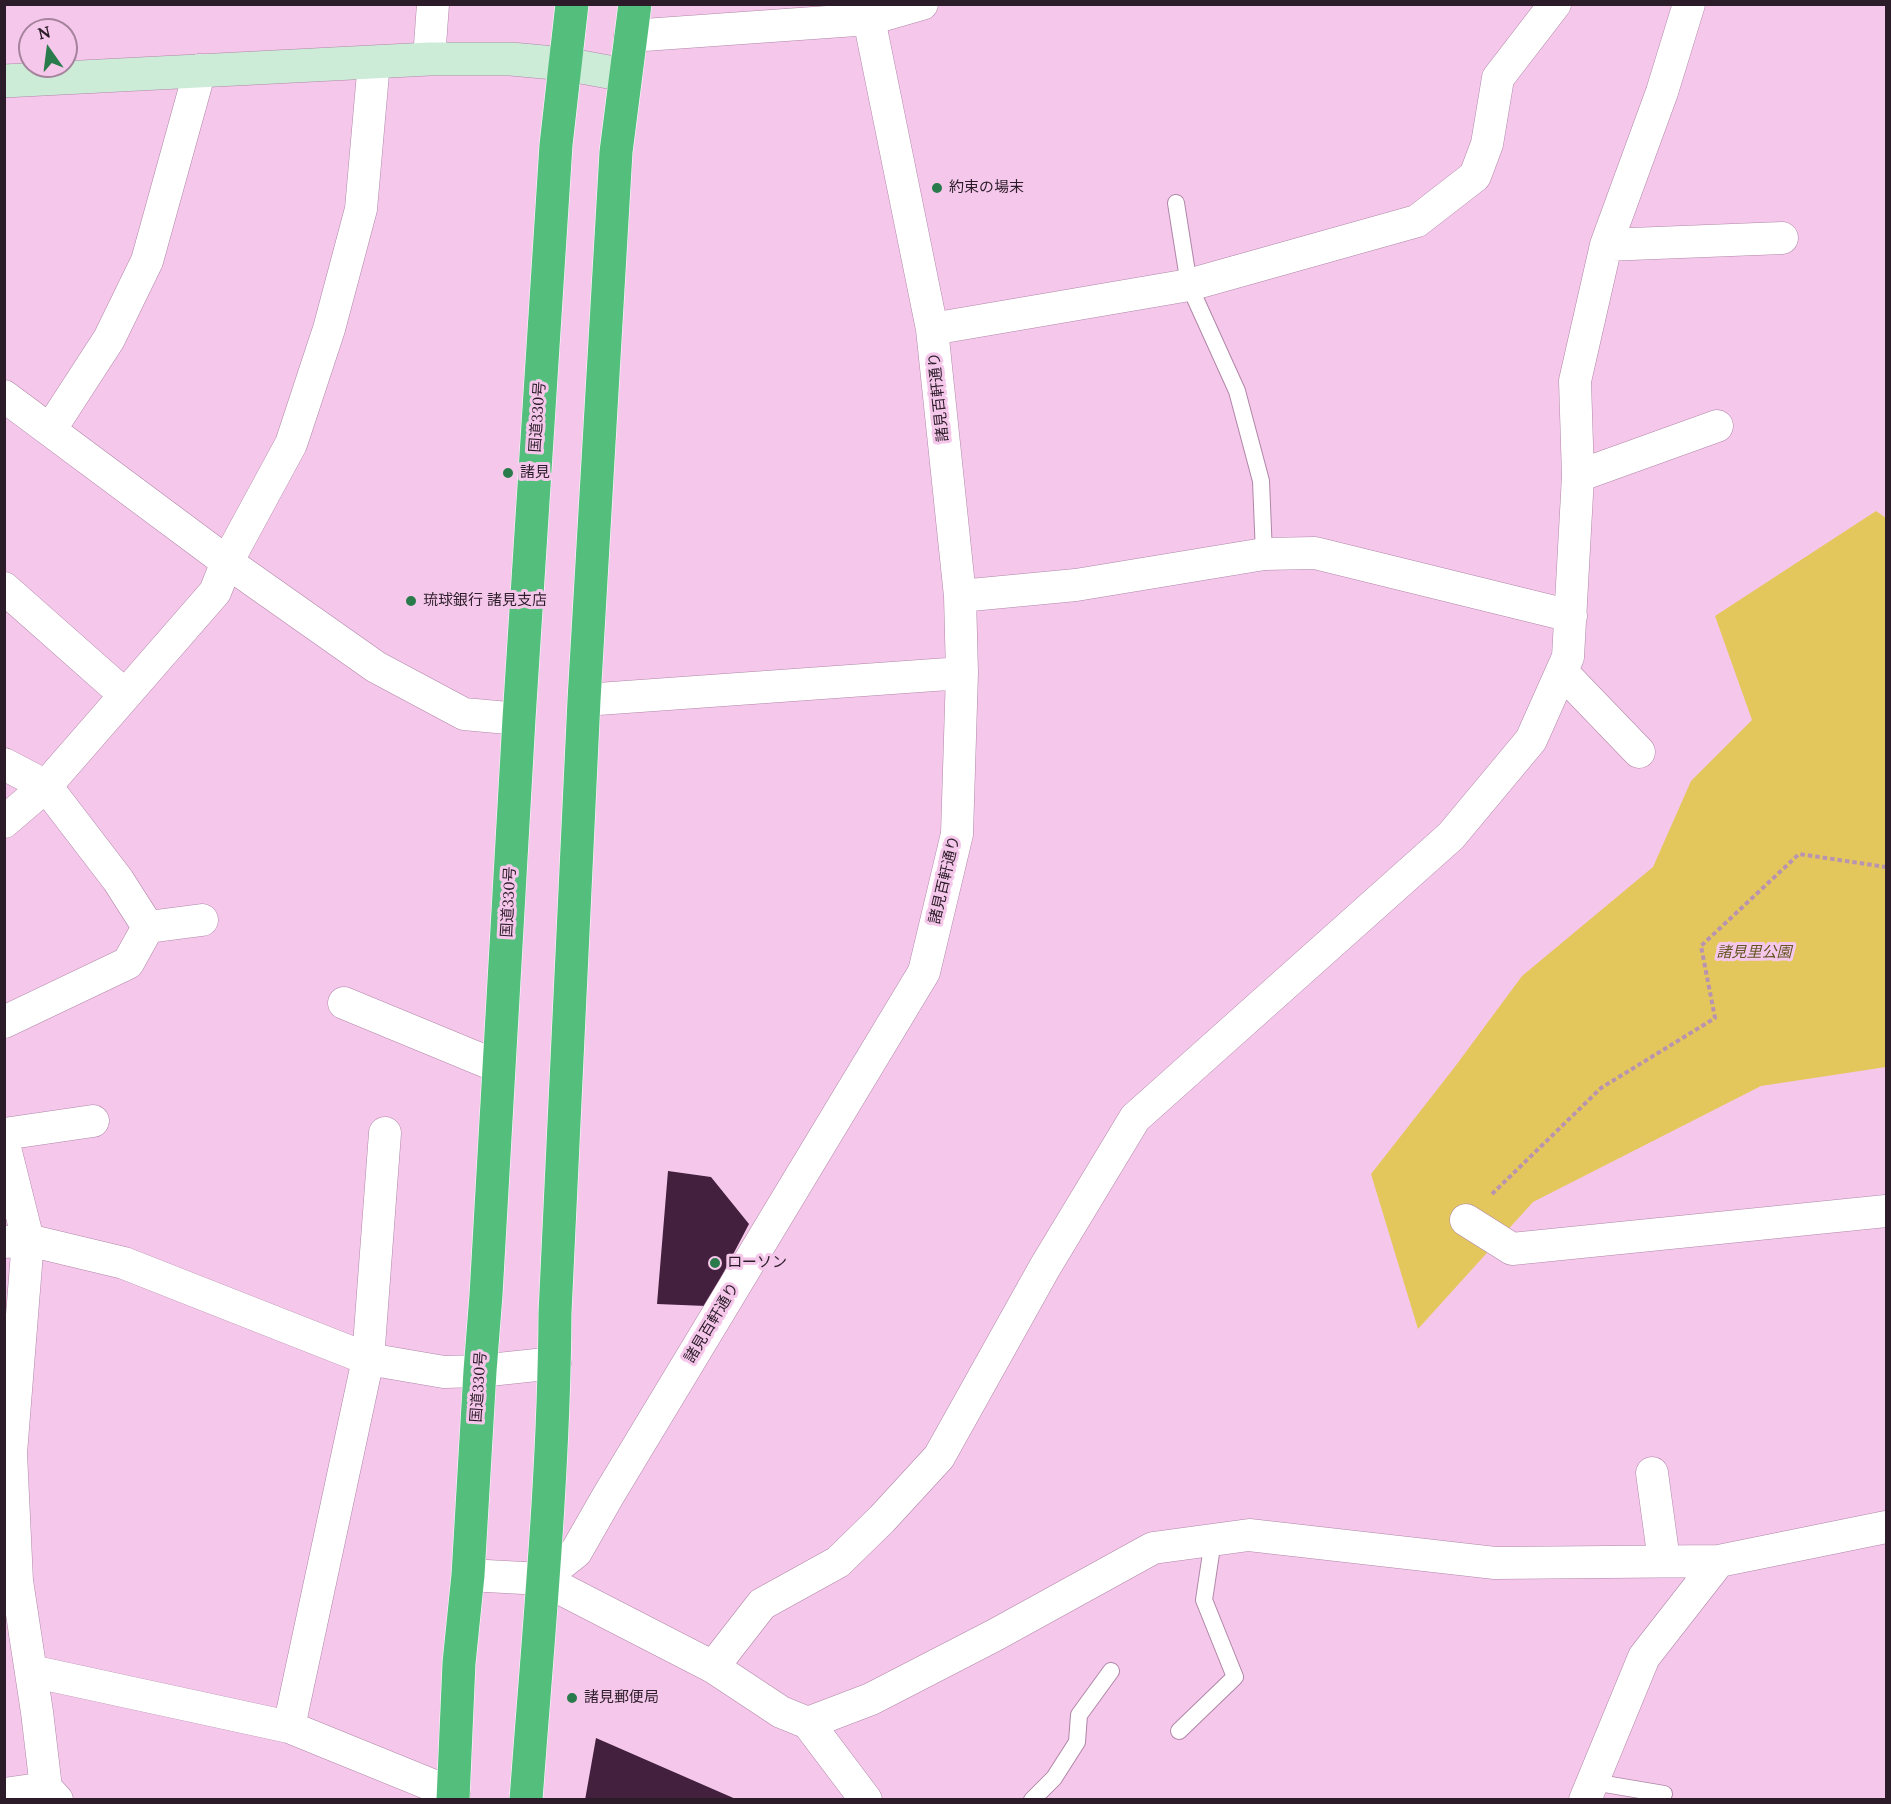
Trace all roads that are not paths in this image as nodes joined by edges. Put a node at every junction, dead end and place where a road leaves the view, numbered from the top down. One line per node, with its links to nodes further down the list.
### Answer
1 (433, 4): 8 (street)
2 (572, 4): 10 (highway, 国道330号)
3 (922, 4): 6 (street)
4 (1555, 4): 17 (street)
5 (1689, 4): 16 (street)
6 (868, 12): 7 (street); 18 (street, 諸見百軒通り)
7 (633, 20): 12 (highway)
8 (429, 59): 9 (street); 10 (street)
9 (374, 62): 11 (street); 24 (street)
10 (565, 64): 12 (street); 32 (highway, 国道330号)
11 (200, 70): 13 (street); 21 (street)
12 (625, 75): 31 (highway)
13 (4, 81)
14 (1176, 203): 17 (lane)
15 (1782, 238): 16 (street)
16 (1606, 245): 22 (street)
17 (1189, 285): 18 (street); 23 (lane)
18 (932, 329): 26 (street, 諸見百軒通り)
19 (4, 396): 21 (street)
20 (1716, 426): 22 (street)
21 (50, 430): 24 (street)
22 (1578, 476): 27 (street)
23 (1264, 554): 26 (street); 27 (street)
24 (226, 562): 30 (street); 32 (street)
25 (4, 588): 30 (street)
26 (960, 596): 29 (street, 諸見百軒通り)
27 (1571, 616): 28 (street)
28 (1562, 672): 33 (street); 60 (street)
29 (962, 673): 31 (street); 58 (street, 諸見百軒通り)
30 (125, 695): 35 (street)
31 (584, 700): 50 (highway)
32 (519, 719): 41 (highway, 国道330号)
33 (1639, 752)
34 (4, 764): 35 (street)
35 (46, 786): 36 (street); 38 (street)
36 (4, 822)
37 (202, 920): 38 (street)
38 (148, 927): 40 (street)
39 (344, 1003): 41 (street)
40 (4, 1022)
41 (499, 1067): 51 (highway, 国道330号)
42 (93, 1121): 44 (street)
43 (385, 1133): 49 (street)
44 (4, 1134)
45 (4, 1144): 48 (street)
46 (1887, 1211): 47 (street)
47 (1466, 1220)
48 (16, 1241): 49 (street); 59 (street)
49 (368, 1359): 51 (street); 64 (street)
50 (555, 1363): 51 (street); 58 (highway)
51 (480, 1371): 57 (highway, 国道330号)
52 (1652, 1473): 55 (street)
53 (1887, 1527): 56 (street)
54 (1213, 1540): 55 (street); 63 (street); 65 (lane)
55 (1664, 1561): 56 (street)
56 (1719, 1561): 66 (street)
57 (468, 1575): 58 (street); 69 (highway, 国道330号)
58 (542, 1579): 60 (street); 70 (highway)
59 (11, 1580): 61 (street)
60 (713, 1667): 63 (street)
61 (31, 1671): 64 (street); 67 (street)
62 (1111, 1671): 72 (lane)
63 (808, 1722): 71 (street)
64 (289, 1727): 69 (street)
65 (1179, 1731)
66 (1589, 1791): 68 (lane)
67 (29, 1794)
68 (1664, 1794)
69 (453, 1797)
70 (526, 1800)
71 (866, 1800)
72 (1032, 1800)

